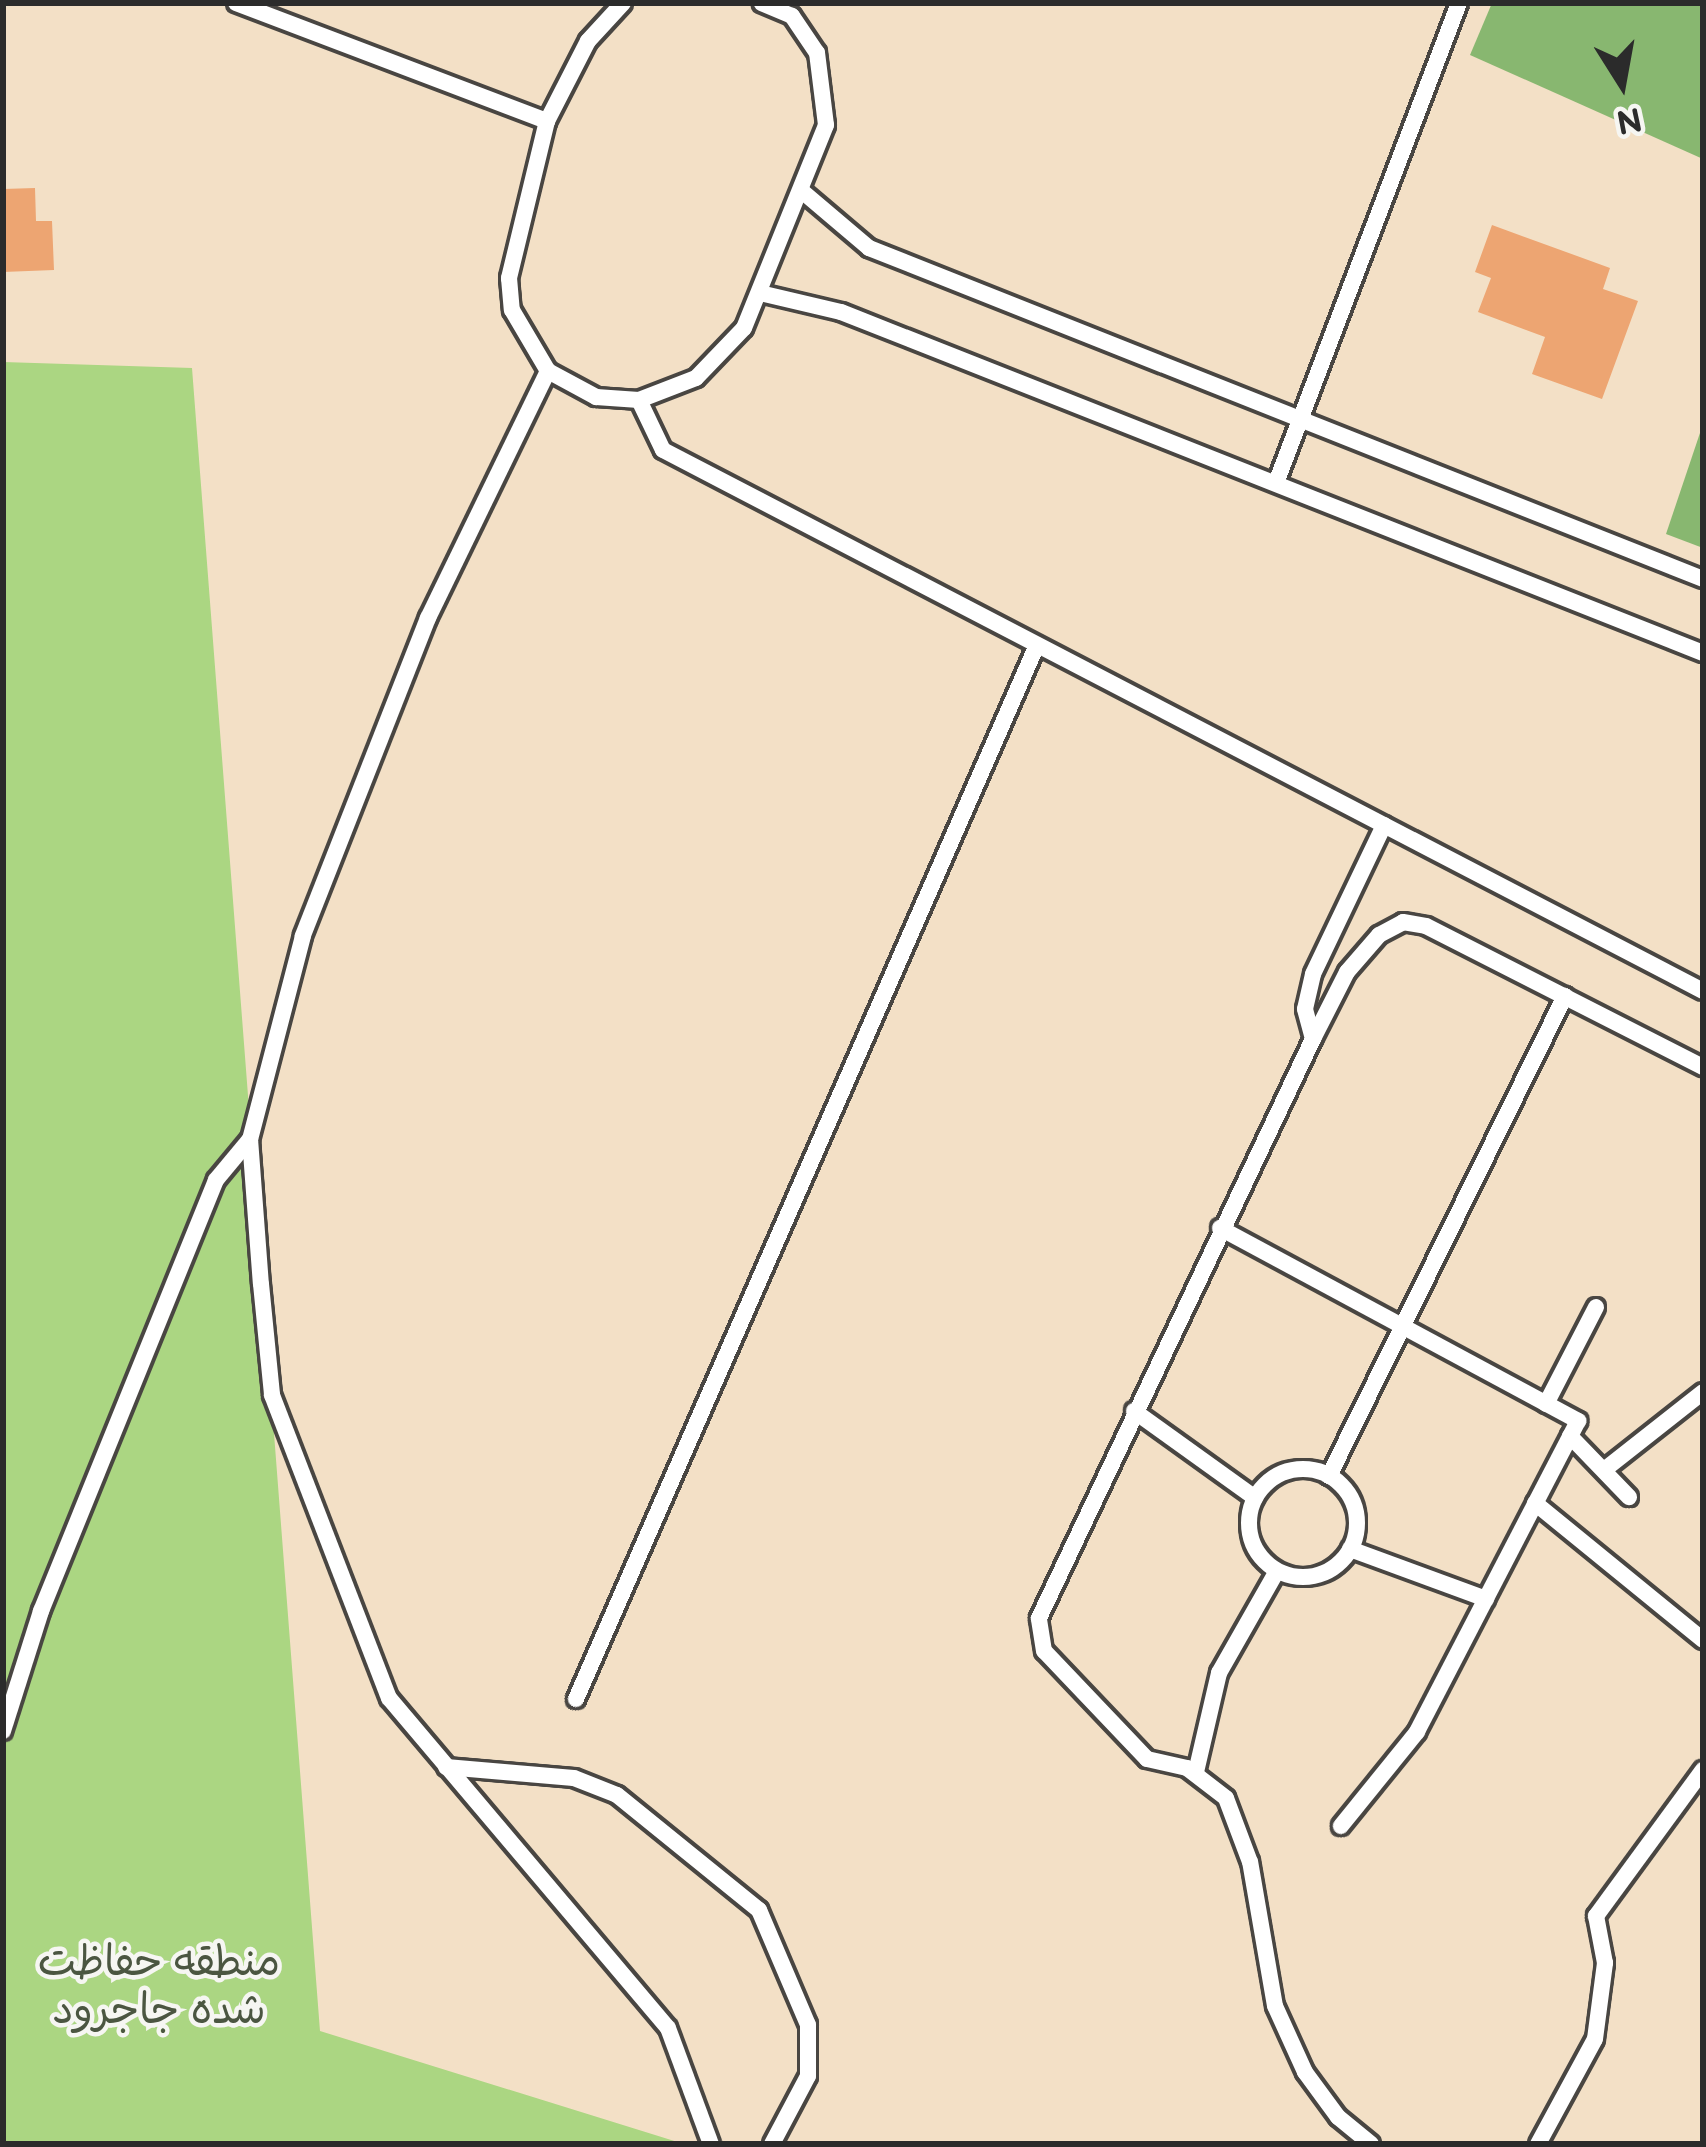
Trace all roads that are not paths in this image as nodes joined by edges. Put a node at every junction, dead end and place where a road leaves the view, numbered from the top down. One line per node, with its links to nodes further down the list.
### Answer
1 (236, 3): 5 (lane)
2 (623, 3): 7 (lane)
3 (763, 3): 6 (lane)
4 (1459, 3): 12 (lane)
5 (271, 9): 7 (lane)
6 (794, 9): 8 (lane)
7 (547, 121): 10 (lane)
8 (803, 192): 9 (lane); 12 (lane)
9 (760, 293): 11 (lane); 13 (lane)
10 (548, 371): 11 (lane); 22 (lane)
11 (639, 400): 15 (lane)
12 (1301, 419): 13 (lane); 14 (lane)
13 (1276, 483): 16 (lane)
14 (1703, 579)
15 (1037, 645): 17 (lane); 39 (lane)
16 (1703, 653)
17 (1384, 825): 18 (lane); 20 (lane)
18 (1703, 991)
19 (1565, 997): 20 (lane); 21 (lane); 25 (lane)
20 (1313, 1039): 23 (lane)
21 (1703, 1067)
22 (250, 1139): 40 (lane); 41 (lane)
23 (1220, 1228): 25 (lane); 28 (lane)
24 (1596, 1307): 27 (lane)
25 (1402, 1326): 27 (lane); 31 (lane)
26 (1703, 1392): 30 (lane)
27 (1546, 1404): 29 (lane)
28 (1134, 1411): 33 (lane); 43 (lane)
29 (1570, 1436): 30 (lane); 34 (lane)
30 (1604, 1471): 32 (lane)
31 (1329, 1476): 33 (lane); 35 (lane)
32 (1629, 1497)
33 (1255, 1498): 36 (lane)
34 (1535, 1503): 37 (lane); 38 (lane)
35 (1350, 1549): 36 (lane); 37 (lane)
36 (1277, 1571): 43 (lane)
37 (1486, 1599): 44 (lane)
38 (1703, 1640)
39 (576, 1699)
40 (3, 1731)
41 (446, 1767): 45 (lane); 46 (lane)
42 (1703, 1770): 48 (lane)
43 (1196, 1772): 47 (lane)
44 (1341, 1826)
45 (711, 2144)
46 (772, 2144)
47 (1371, 2144)
48 (1538, 2144)

